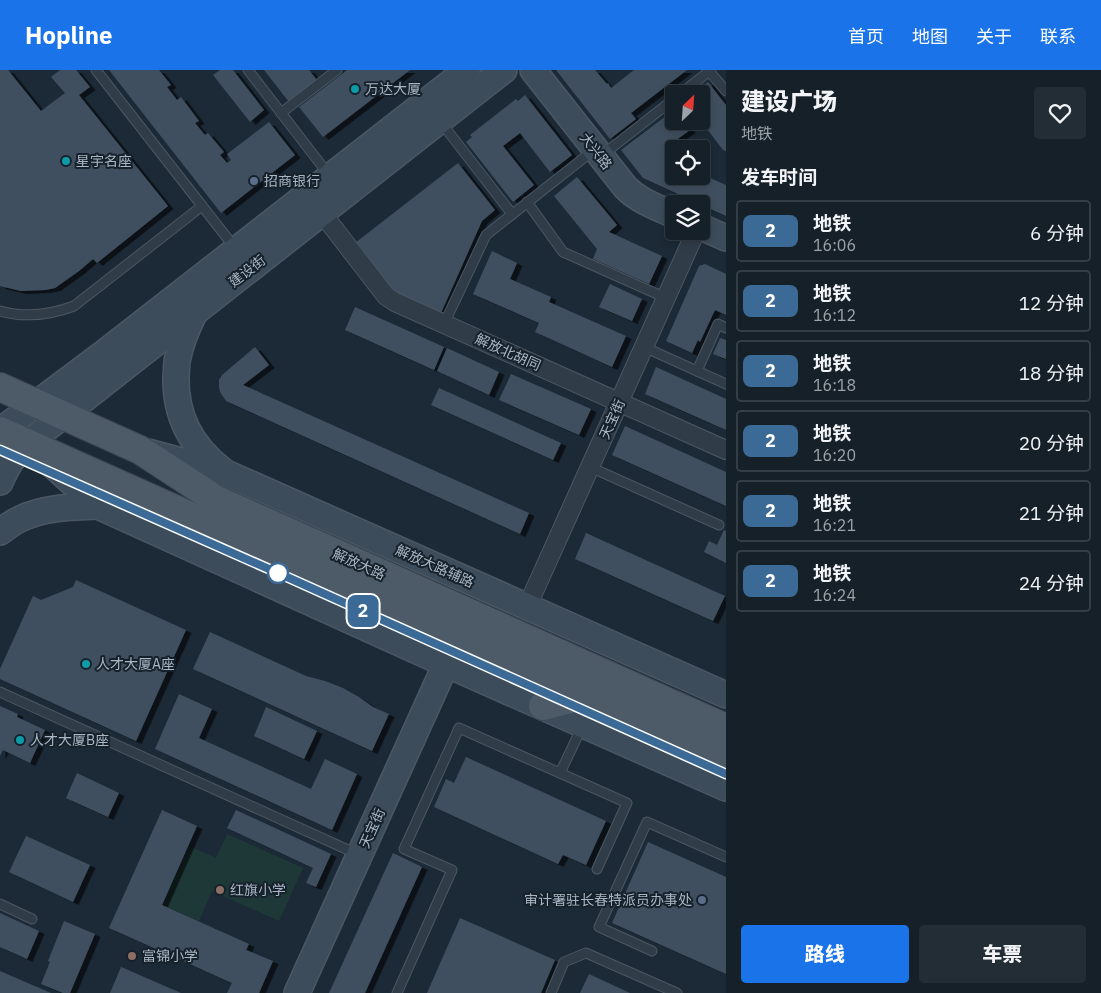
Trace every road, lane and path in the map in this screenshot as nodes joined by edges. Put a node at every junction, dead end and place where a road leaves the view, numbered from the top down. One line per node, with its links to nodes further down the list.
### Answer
1 (96, 70): 16 (lane)
2 (248, 70): 11 (lane)
3 (337, 70): 11 (lane)
4 (467, 70): 14 (street, 建设街)
5 (504, 70): 12 (street, 建设街)
6 (533, 70): 13 (street, 大兴路)
7 (709, 70): 8 (lane); 9 (lane)
8 (691, 85)
9 (726, 90)
10 (665, 105): 13 (lane)
11 (281, 113): 14 (lane)
12 (440, 121): 18 (street, 建设街); 19 (lane)
13 (598, 152): 15 (lane); 17 (street, 大兴路)
14 (331, 177): 23 (street, 建设街)
15 (527, 202): 19 (lane); 24 (lane)
16 (202, 206): 23 (lane); 25 (lane)
17 (665, 210)
18 (322, 213): 26 (street, 建设街); 27 (street, 解放北胡同)
19 (512, 214): 27 (lane)
20 (710, 231): 21 (street)
21 (726, 238)
22 (692, 240): 24 (street, 天宝街)
23 (236, 250): 34 (street, 建设街)
24 (666, 298): 29 (street, 天宝街)
25 (0, 311)
26 (196, 312): 35 (street, 建设街); 41 (street)
27 (444, 324): 33 (street, 解放北胡同)
28 (726, 328): 30 (lane)
29 (644, 347): 30 (lane); 33 (street, 天宝街)
30 (697, 371): 31 (lane)
31 (726, 384)
32 (0, 387): 34 (main road, 解放大路)
33 (619, 402): 39 (street, 解放北胡同); 40 (street, 天宝街)
34 (38, 403): 35 (main road, 解放大路); 36 (street, 建设街)
35 (64, 415): 37 (street, 建设街); 38 (main road, 解放大路)
36 (0, 431): 37 (main road, 解放大路)
37 (28, 443): 42 (street, 建设街); 43 (street); 49 (main road, 解放大路)
38 (140, 450): 41 (street, 解放大路辅路); 53 (main road, 解放大路)
39 (726, 450)
40 (590, 467): 44 (lane); 46 (street, 天宝街)
41 (226, 473): 46 (street, 解放大路辅路)
42 (0, 482)
43 (98, 506): 45 (street); 47 (street)
44 (719, 525)
45 (0, 532)
46 (527, 607): 50 (street, 解放大路辅路)
47 (446, 664): 51 (street); 58 (street, 天宝街)
48 (0, 692): 58 (lane)
49 (591, 694): 51 (main road); 54 (main road, 解放大路)
50 (726, 695)
51 (543, 706): 52 (street)
52 (583, 724): 55 (lane); 56 (street)
53 (726, 728)
54 (726, 755)
55 (560, 773): 59 (lane); 64 (lane)
56 (726, 788)
57 (725, 854): 62 (lane)
58 (360, 855): 63 (street, 天宝街)
59 (597, 869)
60 (0, 904): 61 (lane)
61 (32, 919)
62 (652, 951)
63 (297, 993)
64 (397, 993)
65 (551, 993): 66 (lane)
66 (678, 993)

